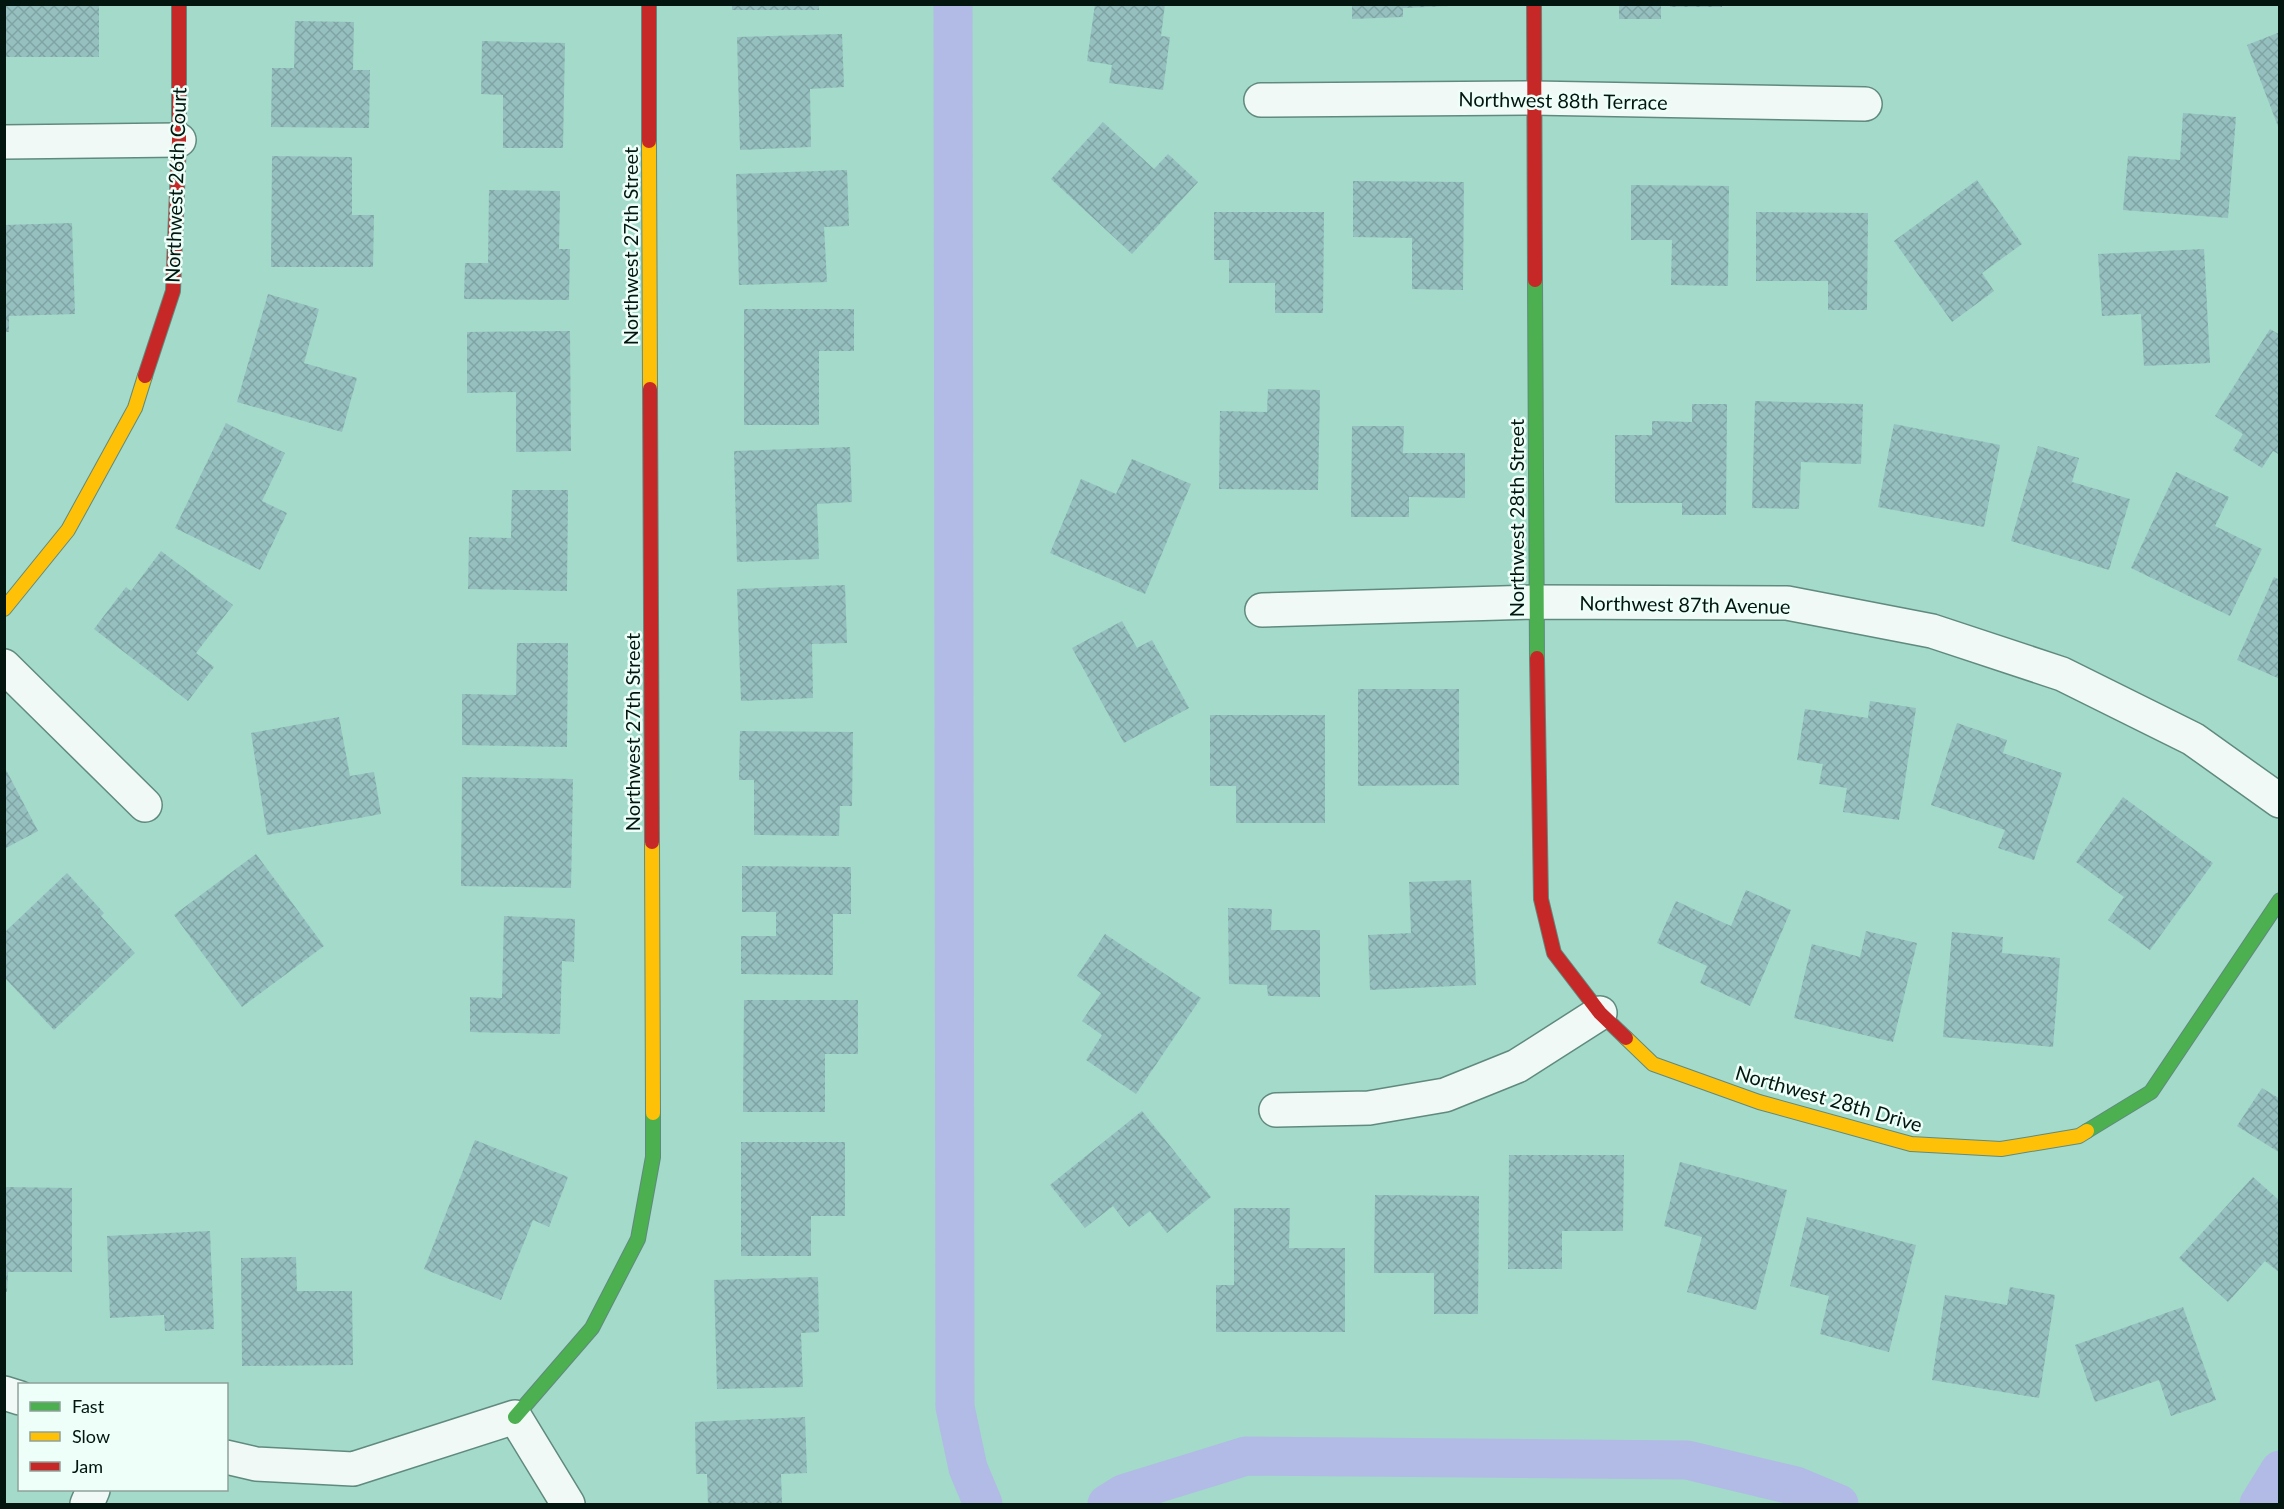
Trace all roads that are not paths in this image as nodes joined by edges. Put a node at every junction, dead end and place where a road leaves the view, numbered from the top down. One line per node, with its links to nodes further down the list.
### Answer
1 (179, 4): 7 (street, Northwest 26th Court)
2 (649, 4): 18 (street, Northwest 27th Street)
3 (1534, 4): 4 (street, Northwest 28th Street)
4 (1533, 98): 5 (street, Northwest 88th Terrace); 6 (street, Northwest 88th Terrace); 9 (street, Northwest 28th Street)
5 (1261, 100)
6 (1865, 104)
7 (179, 140): 8 (street); 10 (street, Northwest 26th Court)
8 (4, 142)
9 (1536, 602): 11 (street, Northwest 87th Avenue); 13 (street, Northwest 87th Avenue); 16 (street, Northwest 28th Street)
10 (4, 609)
11 (1262, 610)
12 (4, 666): 14 (street)
13 (2280, 801)
14 (145, 805)
15 (2280, 900): 16 (street, Northwest 28th Drive)
16 (1600, 1013): 17 (street)
17 (1276, 1110)
18 (515, 1417): 19 (street); 20 (street)
19 (228, 1457)
20 (568, 1504)

